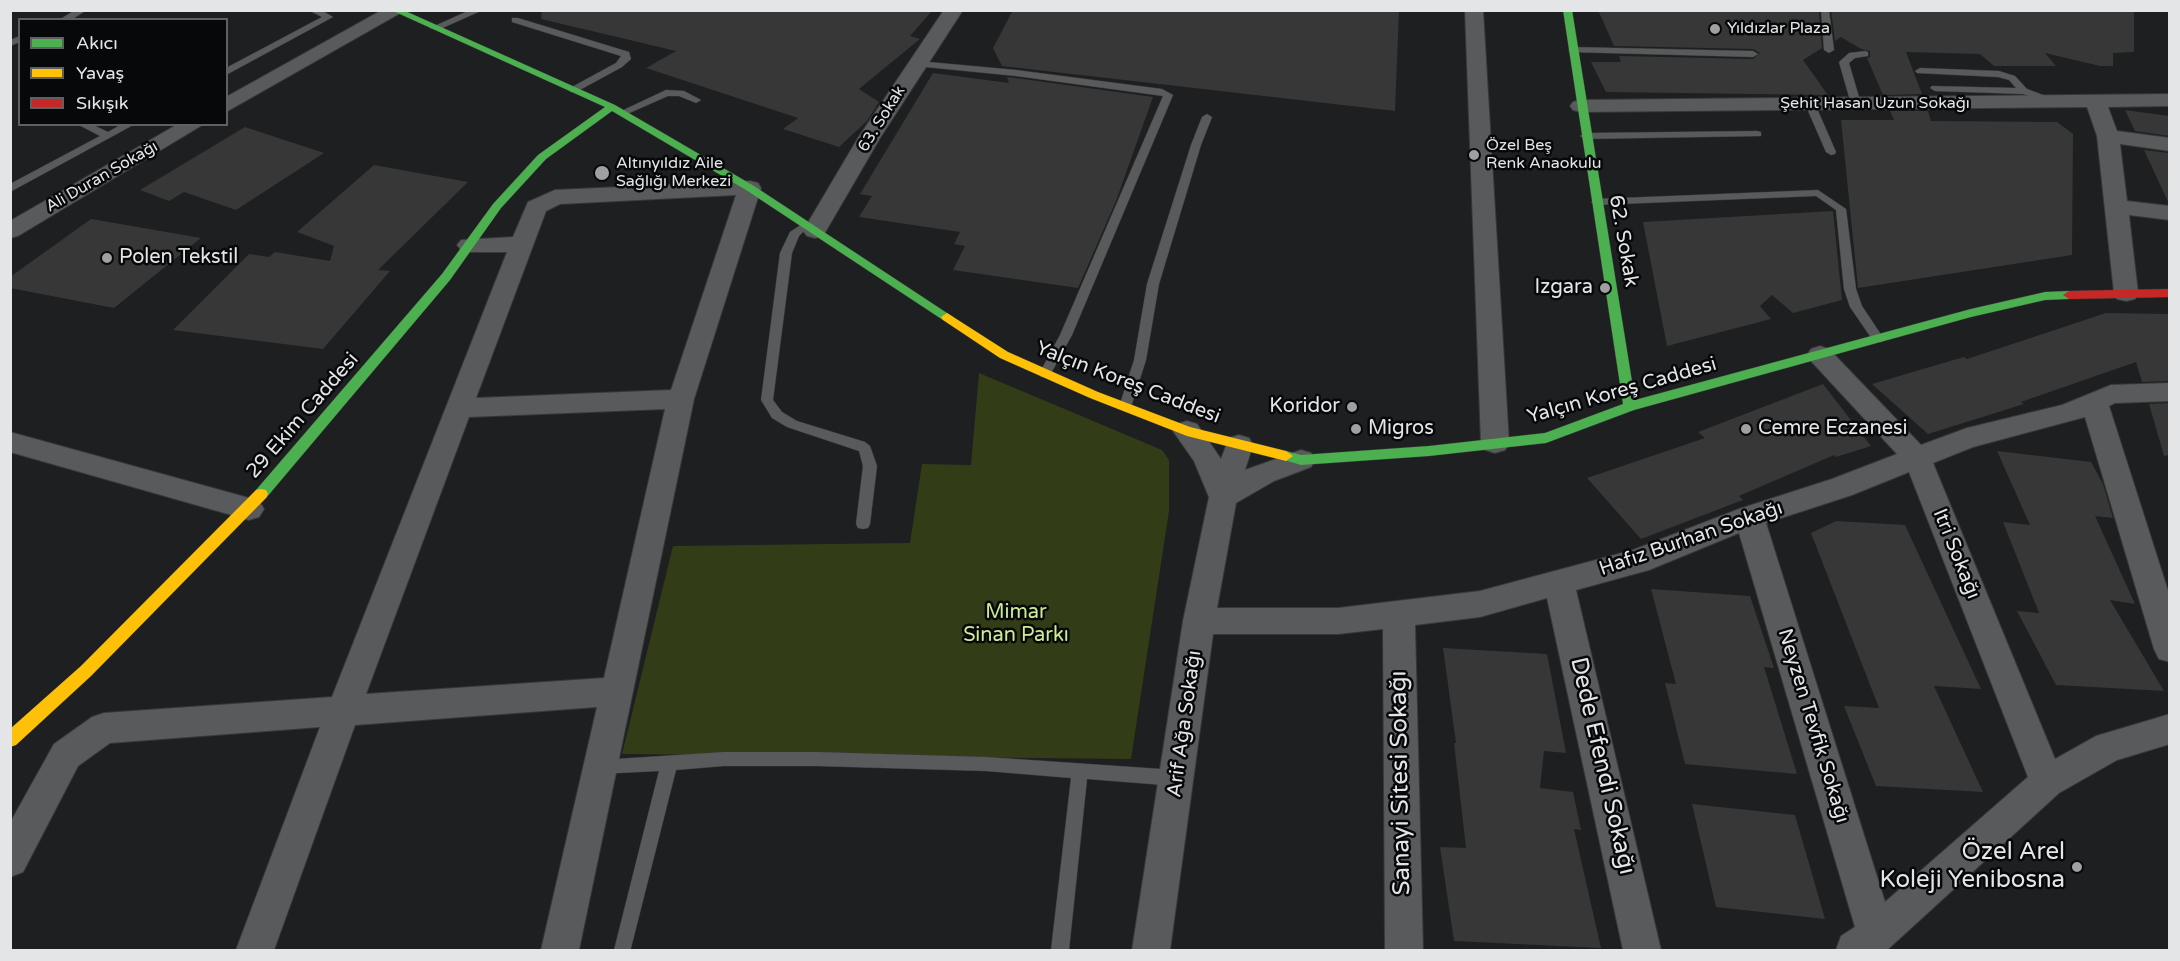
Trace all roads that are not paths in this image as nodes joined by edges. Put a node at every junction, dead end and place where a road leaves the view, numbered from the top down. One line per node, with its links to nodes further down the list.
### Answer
1 (83, 10): 9 (lane)
2 (312, 10): 17 (lane)
3 (479, 10): 11 (lane)
4 (954, 10): 16 (street, 63. Sokak)
5 (1474, 10): 63 (street)
6 (1567, 10): 12 (street, 62. Sokak)
7 (1825, 10): 13 (lane)
8 (395, 11): 11 (street, Yalçın Koreş Caddesi); 28 (street)
9 (67, 18)
10 (515, 21): 20 (lane)
11 (435, 28): 20 (street, Yalçın Koreş Caddesi)
12 (1572, 50): 14 (lane); 29 (street, 62. Sokak)
13 (1828, 50)
14 (1753, 54)
15 (1865, 54): 27 (lane)
16 (918, 64): 46 (street, 63. Sokak); 54 (lane)
17 (228, 71)
18 (1920, 71): 21 (lane)
19 (1935, 88): 21 (lane)
20 (573, 90): 30 (street, Yalçın Koreş Caddesi)
21 (2024, 91): 24 (lane)
22 (696, 100): 30 (lane)
23 (2169, 100): 25 (street, Şehit Hasan Uzun Sokağı)
24 (2057, 102): 25 (street, Şehit Hasan Uzun Sokağı); 27 (street, Şehit Hasan Uzun Sokağı)
25 (2096, 102): 38 (street)
26 (1810, 104): 27 (street, Şehit Hasan Uzun Sokağı); 29 (street, Şehit Hasan Uzun Sokağı); 40 (lane)
27 (1856, 104)
28 (228, 105)
29 (1580, 106): 37 (street, 62. Sokak)
30 (617, 110): 41 (street, Yalçın Koreş Caddesi); 49 (street, 29 Ekim Caddesi)
31 (1207, 117): 59 (lane)
32 (86, 126): 36 (lane)
33 (126, 126): 36 (lane)
34 (191, 126): 47 (street, Ali Duran Sokağı)
35 (1757, 134): 37 (lane)
36 (109, 136): 42 (lane)
37 (1585, 136): 43 (street, 62. Sokak)
38 (2108, 136): 39 (street); 44 (street)
39 (2169, 145)
40 (1831, 152)
41 (750, 188): 46 (street, Yalçın Koreş Caddesi); 48 (street); 56 (street)
42 (10, 189)
43 (1596, 202): 52 (lane); 58 (street, 62. Sokak)
44 (2116, 207): 45 (street); 50 (street)
45 (2169, 213)
46 (810, 228): 54 (street, Yalçın Koreş Caddesi); 70 (lane)
47 (10, 231)
48 (521, 244): 49 (street); 60 (street)
49 (469, 245): 68 (street, 29 Ekim Caddesi)
50 (2126, 293): 51 (street, Yalçın Koreş Caddesi); 52 (street, Yalçın Koreş Caddesi)
51 (2169, 293)
52 (1878, 339): 53 (street, Yalçın Koreş Caddesi)
53 (1820, 356): 58 (street, Yalçın Koreş Caddesi); 65 (street, Itri Sokağı)
54 (1045, 374): 59 (street, Yalçın Koreş Caddesi)
55 (2169, 392): 57 (street, Hafız Burhan Sokağı)
56 (681, 399): 60 (street); 75 (street)
57 (2094, 402): 65 (street, Hafız Burhan Sokağı); 74 (street)
58 (1630, 406): 63 (street, Yalçın Koreş Caddesi)
59 (1125, 407): 61 (street, Yalçın Koreş Caddesi)
60 (459, 408): 76 (street)
61 (1186, 431): 64 (street, Yalçın Koreş Caddesi); 67 (street)
62 (10, 442): 68 (street)
63 (1495, 443): 66 (street, Yalçın Koreş Caddesi)
64 (1239, 445): 66 (street, Yalçın Koreş Caddesi); 67 (street, Arif Ağa Sokağı)
65 (1917, 458): 69 (street, Hafız Burhan Sokağı); 83 (street, Itri Sokağı)
66 (1301, 459): 67 (street)
67 (1223, 497): 73 (street, Arif Ağa Sokağı)
68 (249, 509): 78 (street, 29 Ekim Caddesi)
69 (1749, 517): 71 (street, Hafız Burhan Sokağı); 85 (street, Neyzen Tevfik Sokağı)
70 (863, 524)
71 (1559, 583): 72 (street, Hafız Burhan Sokağı); 92 (street, Dede Efendi Sokağı)
72 (1399, 615): 73 (street, Hafız Burhan Sokağı); 91 (street, Sanayi Sitesi Sokağı)
73 (1199, 621): 82 (street, Arif Ağa Sokağı)
74 (2169, 649)
75 (617, 691): 76 (street); 80 (street)
76 (343, 711): 84 (street); 87 (street)
77 (2169, 729): 83 (street)
78 (10, 740)
79 (669, 763): 80 (lane); 81 (lane); 86 (lane)
80 (600, 767): 88 (street)
81 (1080, 770): 82 (lane); 89 (lane)
82 (1177, 778): 90 (street, Arif Ağa Sokağı)
83 (2047, 782): 85 (street)
84 (10, 860)
85 (1866, 943)
86 (622, 948)
87 (255, 951)
88 (560, 951)
89 (1060, 951)
90 (1151, 951)
91 (1404, 951)
92 (1642, 951)

